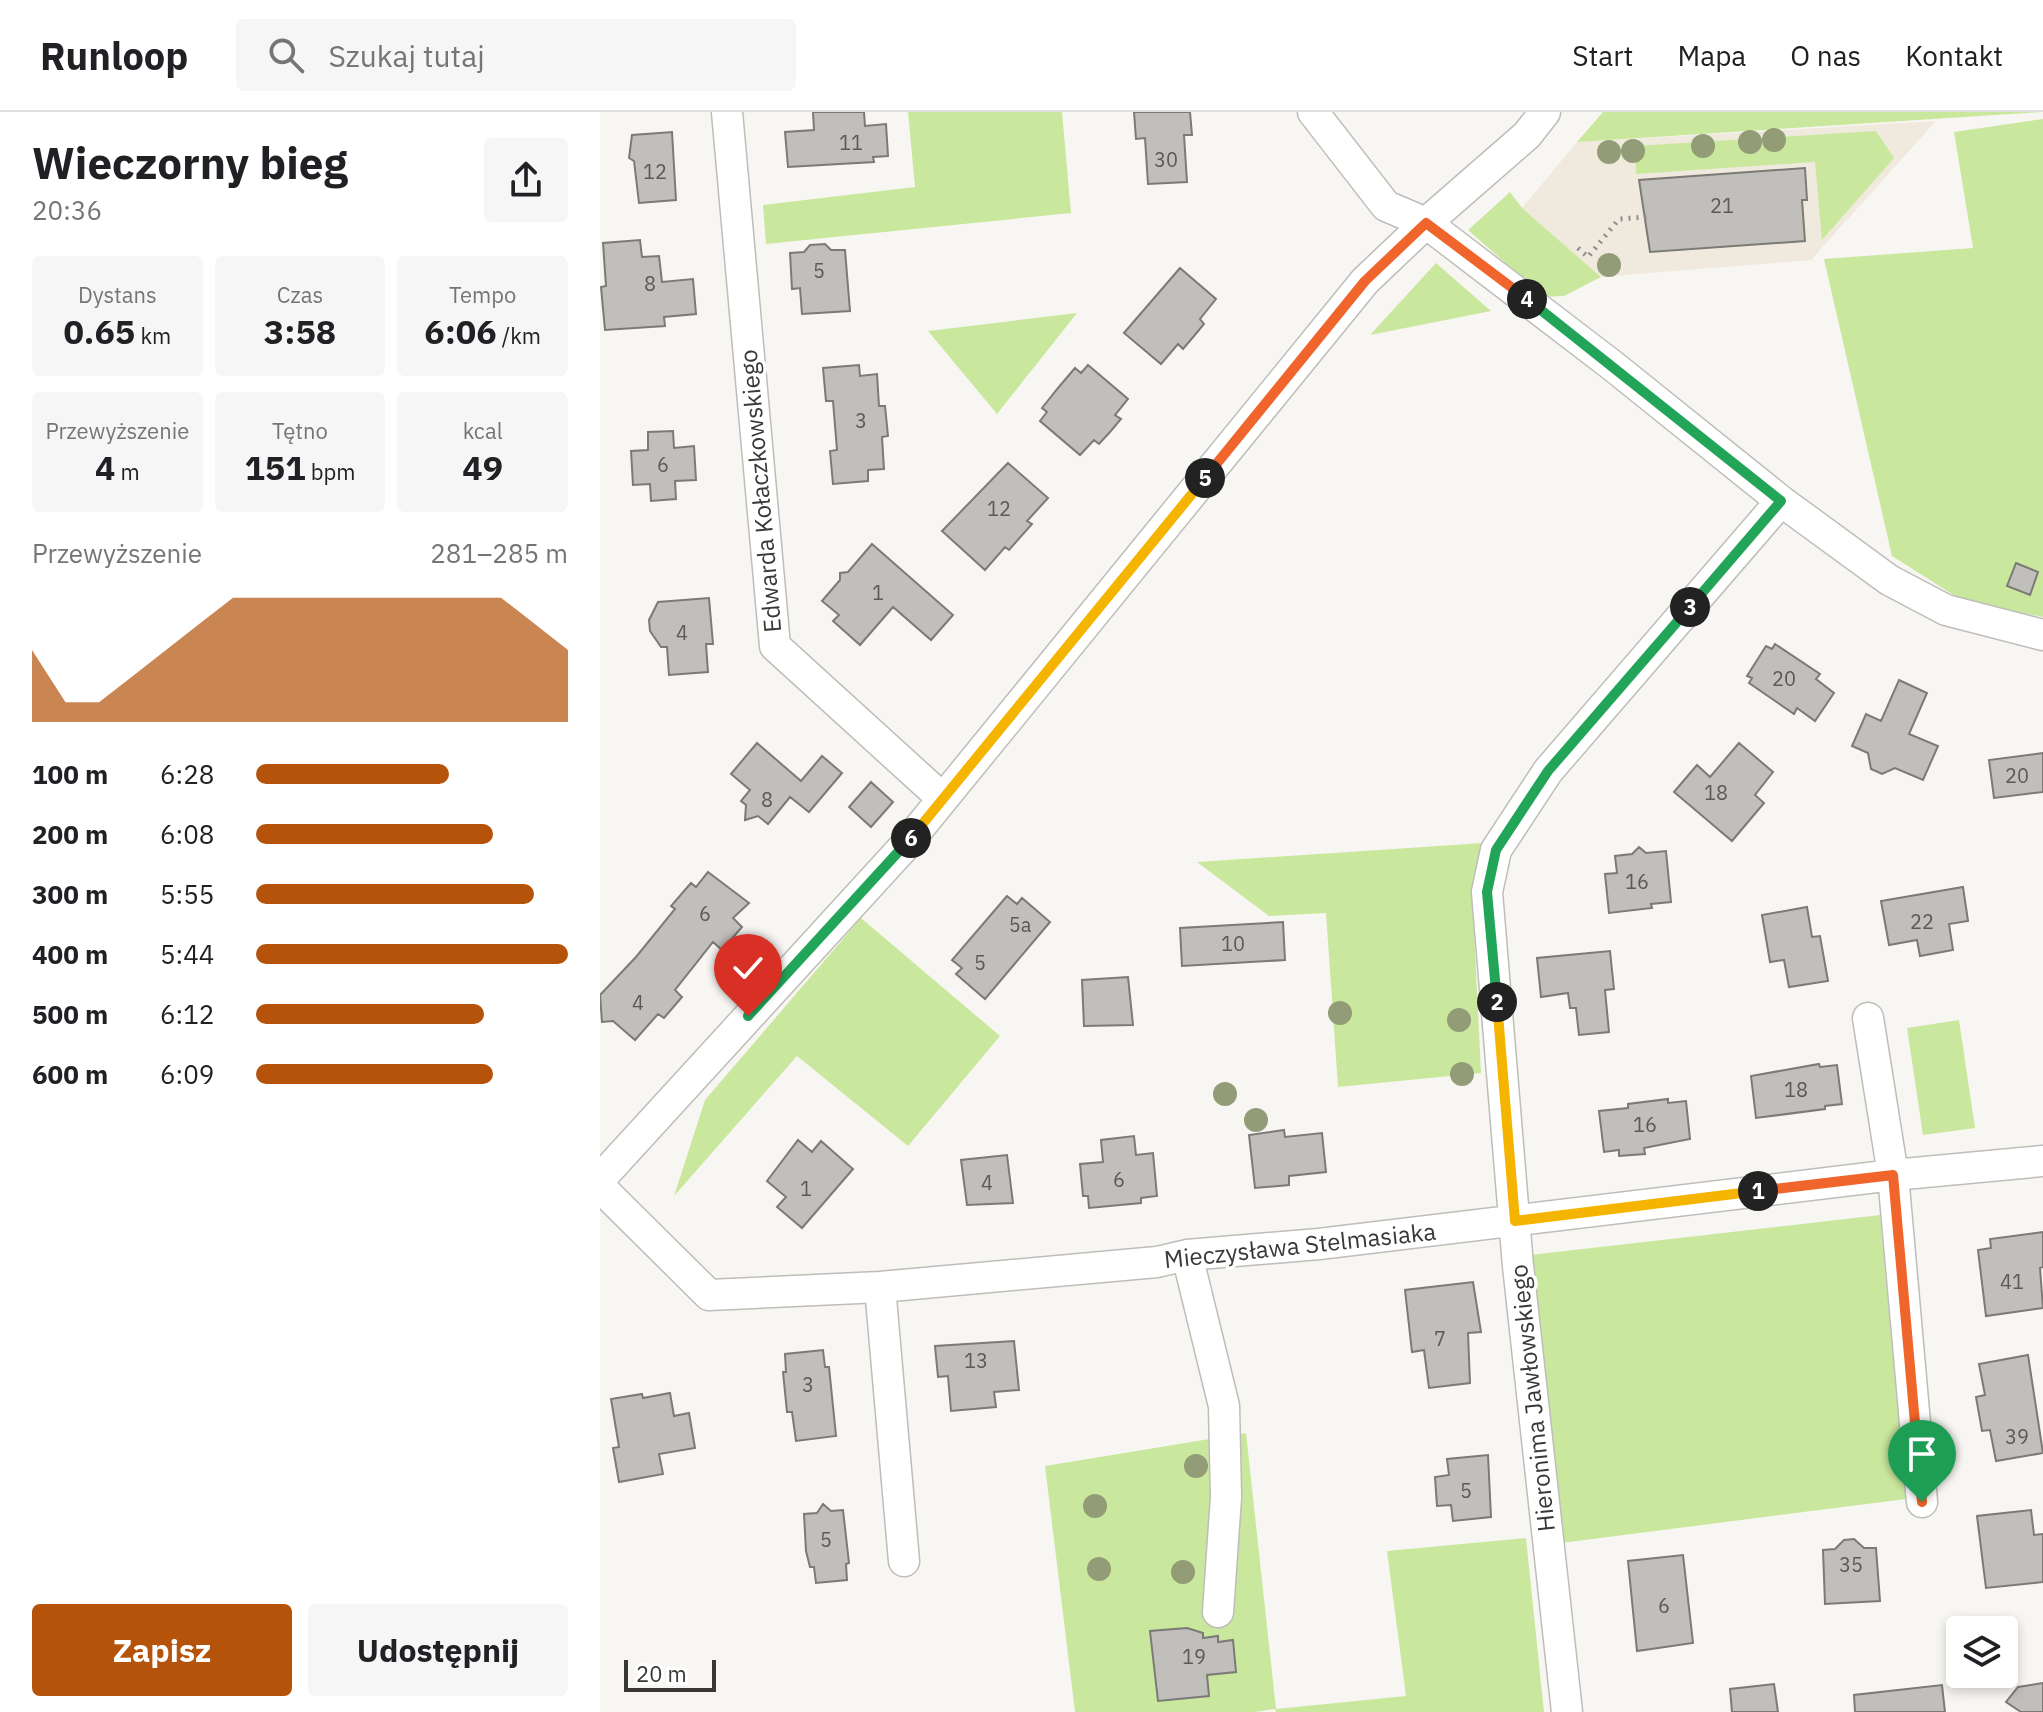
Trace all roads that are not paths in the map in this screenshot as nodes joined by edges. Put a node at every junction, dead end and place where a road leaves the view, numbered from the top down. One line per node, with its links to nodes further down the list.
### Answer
1 (727, 112): 7 (street, Edwarda Kołaczkowskiego)
2 (1313, 112): 4 (street)
3 (1545, 112): 4 (street)
4 (1426, 223): 5 (street); 7 (street)
5 (1781, 501): 6 (street); 13 (street, Hieronima Jawłowskiego)
6 (2043, 635)
7 (942, 798): 11 (street)
8 (1868, 1018): 10 (street)
9 (2043, 1161): 10 (street, Mieczysława Stelmasiaka)
10 (1893, 1175): 13 (street, Mieczysława Stelmasiaka); 16 (street)
11 (600, 1179)
12 (600, 1187): 15 (street, Mieczysława Stelmasiaka)
13 (1515, 1221): 14 (street, Mieczysława Stelmasiaka); 19 (street, Hieronima Jawłowskiego)
14 (1187, 1255): 15 (street, Mieczysława Stelmasiaka); 18 (street)
15 (880, 1287): 17 (street)
16 (1922, 1502)
17 (904, 1561)
18 (1218, 1612)
19 (1567, 1712)

